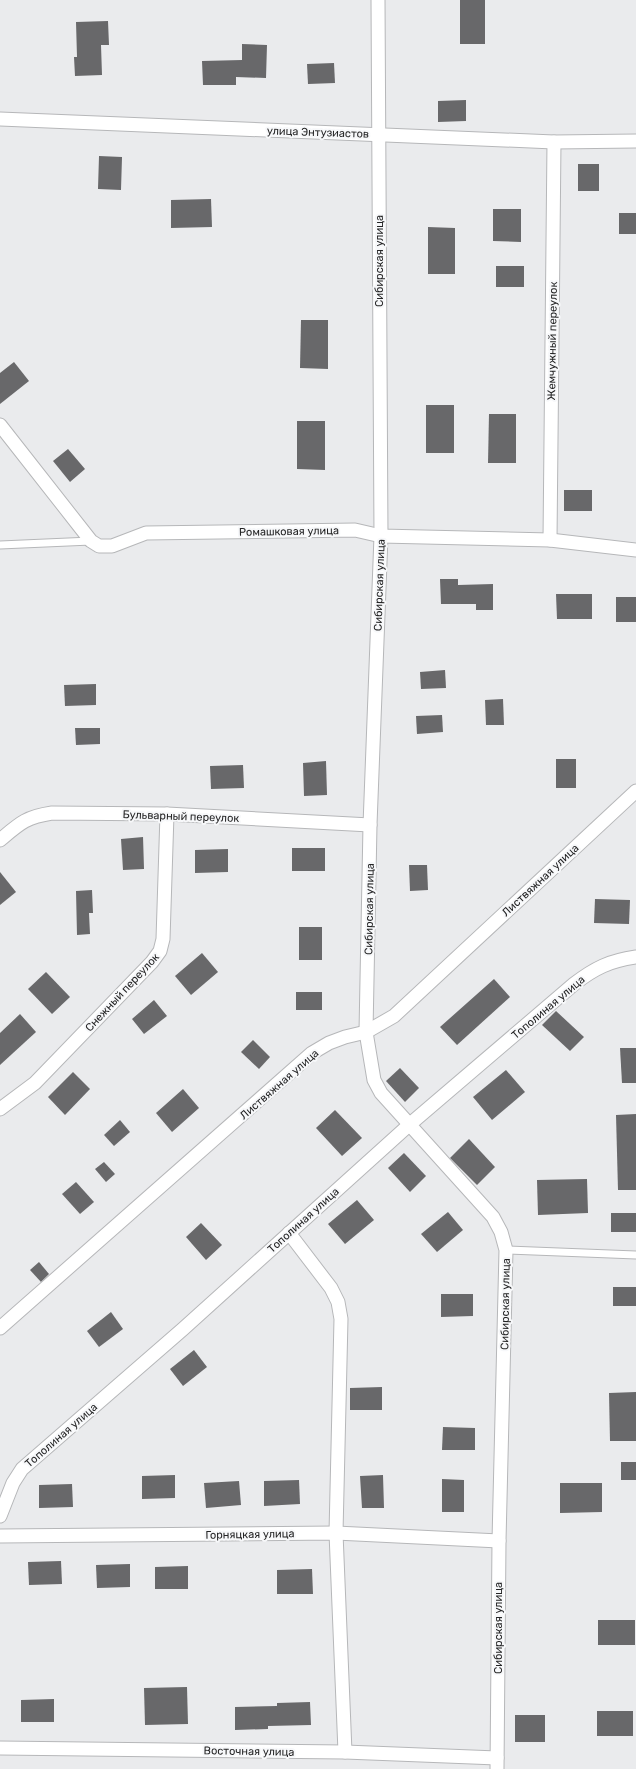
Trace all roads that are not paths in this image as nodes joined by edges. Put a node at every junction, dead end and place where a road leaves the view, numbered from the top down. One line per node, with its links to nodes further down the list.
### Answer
1 (378, 0): 3 (street, Сибирская улица)
2 (0, 119): 3 (street, улица Энтузиастов)
3 (378, 135): 5 (street, улица Энтузиастов); 7 (street, Сибирская улица)
4 (636, 141): 5 (street, улица Энтузиастов)
5 (554, 142): 8 (street, Жемчужный переулок)
6 (0, 425): 9 (street)
7 (381, 536): 8 (street, Ромашковая улица); 9 (street, Ромашковая улица); 14 (street, Сибирская улица)
8 (550, 540): 11 (street, Ромашковая улица)
9 (91, 541): 10 (lane)
10 (0, 545)
11 (636, 550)
12 (636, 791): 17 (street, Листвяжная улица)
13 (167, 814): 14 (street, Бульварный переулок); 15 (street, Бульварный переулок); 18 (street, Снежный переулок)
14 (370, 825): 17 (street, Сибирская улица)
15 (0, 840)
16 (636, 957): 19 (street, Тополиная улица)
17 (366, 1032): 19 (street, Сибирская улица); 23 (street, Листвяжная улица)
18 (0, 1109)
19 (409, 1125): 20 (street, Тополиная улица); 21 (street, Сибирская улица)
20 (289, 1233): 24 (street, Тополиная улица); 25 (street)
21 (506, 1250): 22 (lane); 27 (street, Сибирская улица)
22 (636, 1255)
23 (0, 1328)
24 (0, 1516)
25 (336, 1533): 26 (street, Горняцкая улица); 27 (street, Горняцкая улица); 29 (street)
26 (0, 1536)
27 (499, 1541): 30 (street, Сибирская улица)
28 (0, 1748): 29 (street, Восточная улица)
29 (345, 1752): 30 (street, Восточная улица)
30 (497, 1763)

